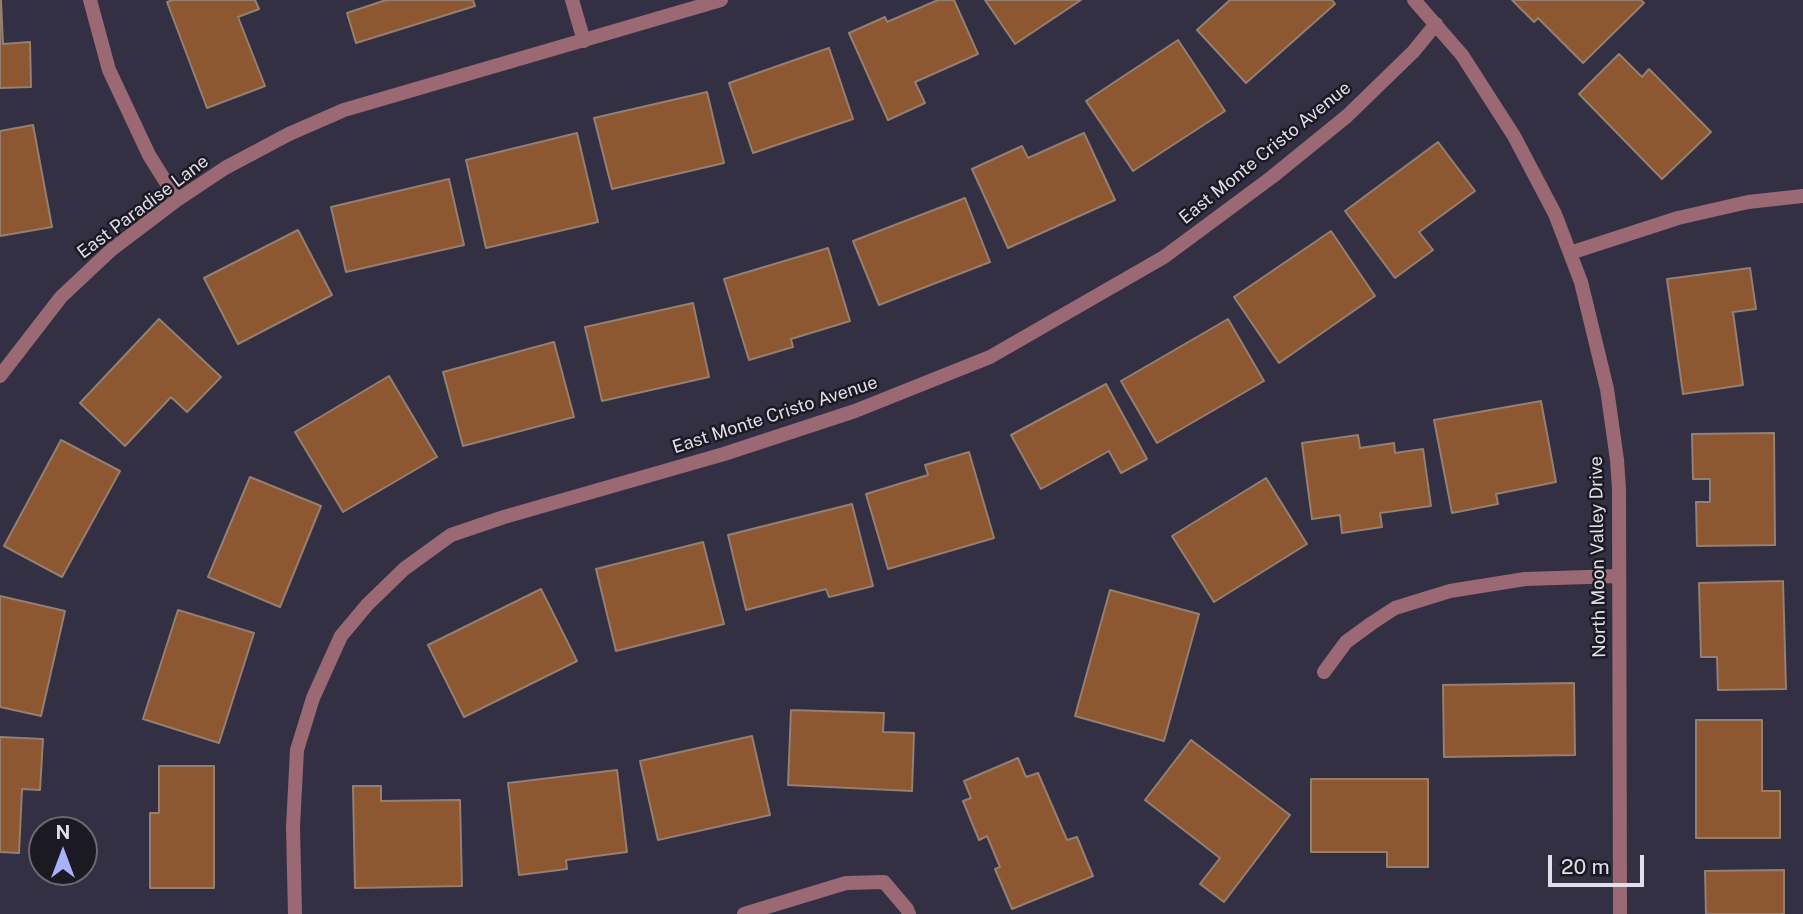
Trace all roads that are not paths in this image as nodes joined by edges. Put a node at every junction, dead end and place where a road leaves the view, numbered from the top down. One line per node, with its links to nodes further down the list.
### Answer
1 (90, 0): 8 (street)
2 (572, 0): 6 (street)
3 (721, 0): 6 (street, East Paradise Lane)
4 (1414, 0): 5 (street, North Moon Valley Drive)
5 (1436, 24): 9 (street, North Moon Valley Drive); 13 (street, East Monte Cristo Avenue)
6 (584, 41): 8 (street, East Paradise Lane)
7 (1803, 196): 9 (street)
8 (177, 200): 10 (street, East Paradise Lane)
9 (1570, 253): 11 (street, North Moon Valley Drive)
10 (0, 376)
11 (1618, 576): 12 (street); 16 (street, North Moon Valley Drive)
12 (1324, 672)
13 (295, 914)
14 (744, 914): 15 (street)
15 (909, 914)
16 (1620, 914)

